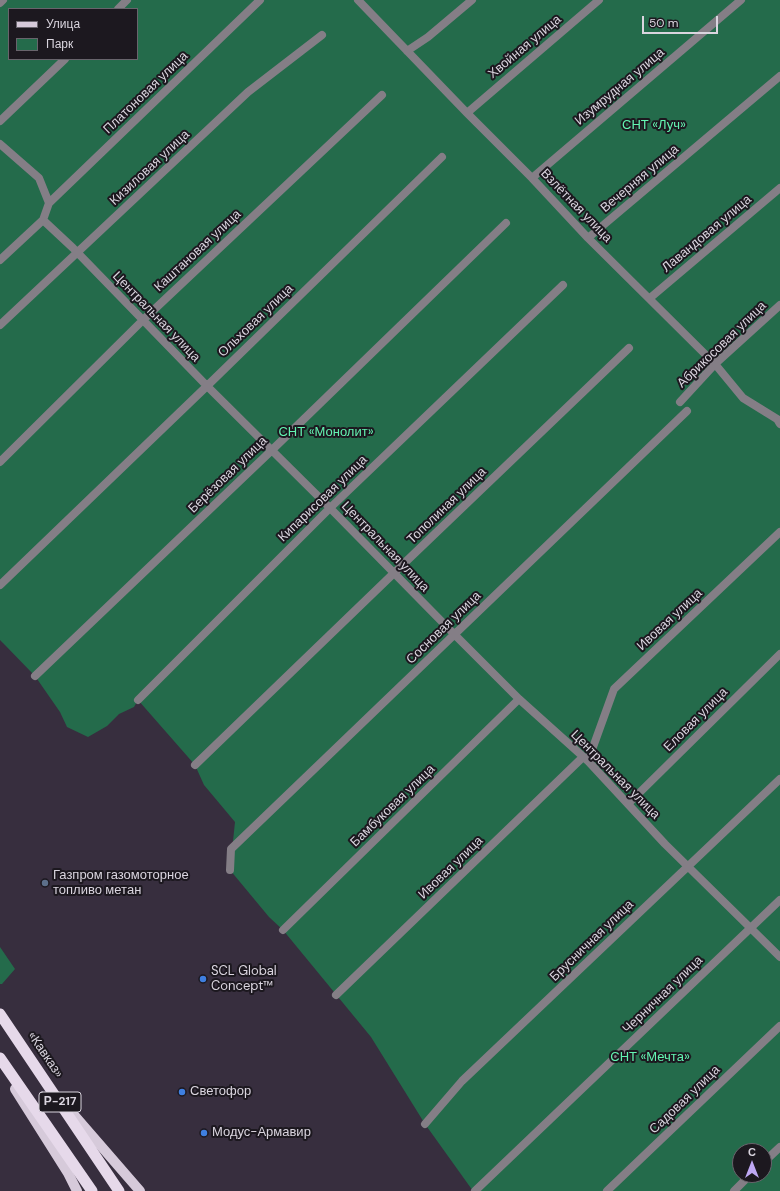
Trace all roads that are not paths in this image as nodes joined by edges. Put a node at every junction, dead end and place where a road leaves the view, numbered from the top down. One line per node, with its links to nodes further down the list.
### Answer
1 (3, 0): 8 (street)
2 (127, 0): 9 (street)
3 (260, 0): 21 (street, Платоновая улица)
4 (358, 0): 11 (street, Взлётная улица)
5 (472, 0): 11 (street)
6 (599, 0): 15 (street, Хвойная улица)
7 (741, 0): 19 (street, Изумрудная улица)
8 (0, 3)
9 (119, 8)
10 (322, 35): 25 (street, Кизиловая улица)
11 (407, 51): 15 (street, Взлётная улица)
12 (64, 60): 16 (street)
13 (780, 76): 24 (street, Вечерняя улица)
14 (382, 95): 30 (street, Каштановая улица)
15 (467, 113): 19 (street, Взлётная улица)
16 (0, 121)
17 (0, 144): 21 (street)
18 (442, 157): 34 (street, Ольховая улица)
19 (532, 178): 24 (street, Взлётная улица)
20 (780, 188): 28 (street, Лавандовая улица)
21 (49, 204): 22 (street)
22 (43, 220): 25 (street, Центральная улица); 26 (street)
23 (506, 223): 38 (street, Берёзовая улица)
24 (588, 238): 28 (street, Взлётная улица)
25 (77, 253): 30 (street, Центральная улица); 31 (street, Кизиловая улица)
26 (0, 260)
27 (563, 285): 40 (street, Кипарисовая улица)
28 (650, 298): 33 (street, Взлётная улица)
29 (780, 304): 33 (street, Абрикосовая улица)
30 (142, 321): 34 (street, Центральная улица); 39 (street, Каштановая улица)
31 (0, 325)
32 (629, 348): 42 (street, Тополиная улица)
33 (715, 364): 35 (street, Абрикосовая улица); 37 (street, Взлётная улица)
34 (207, 386): 38 (street, Центральная улица); 43 (street, Ольховая улица)
35 (680, 402)
36 (688, 411): 44 (street, Сосновая улица)
37 (779, 420)
38 (272, 450): 40 (street, Центральная улица); 46 (street, Берёзовая улица)
39 (0, 462)
40 (330, 508): 42 (street, Центральная улица); 48 (street, Кипарисовая улица)
41 (780, 532): 49 (street, Ивовая улица)
42 (394, 573): 44 (street, Центральная улица); 50 (street, Тополиная улица)
43 (0, 585)
44 (455, 635): 47 (street, Центральная улица); 54 (street, Сосновая улица)
45 (780, 654): 52 (street, Еловая улица)
46 (35, 676)
47 (519, 699): 49 (street, Центральная улица); 57 (street, Бамбуковая улица)
48 (138, 700)
49 (585, 759): 52 (street, Центральная улица); 59 (street, Ивовая улица)
50 (195, 765)
51 (780, 779): 53 (street, Брусничная улица)
52 (629, 803): 53 (street, Центральная улица)
53 (688, 866): 56 (street, Центральная улица); 64 (street, Брусничная улица)
54 (230, 870)
55 (780, 900): 56 (street, Черничная улица)
56 (751, 928): 58 (street, Центральная улица); 72 (street, Черничная улица)
57 (283, 930)
58 (780, 957)
59 (336, 995)
60 (0, 1014): 63 (highway, «Кавказ» / Р-217)
61 (780, 1026): 73 (street, Садовая улица)
62 (2, 1060): 68 (main road); 69 (highway, Р-217)
63 (53, 1092): 70 (highway, «Кавказ» / Р-217); 71 (main road)
64 (425, 1124)
65 (780, 1146): 66 (street)
66 (772, 1154)
67 (742, 1183): 74 (street)
68 (77, 1191)
69 (92, 1191)
70 (119, 1191)
71 (140, 1191)
72 (475, 1191)
73 (607, 1191)
74 (734, 1191)

